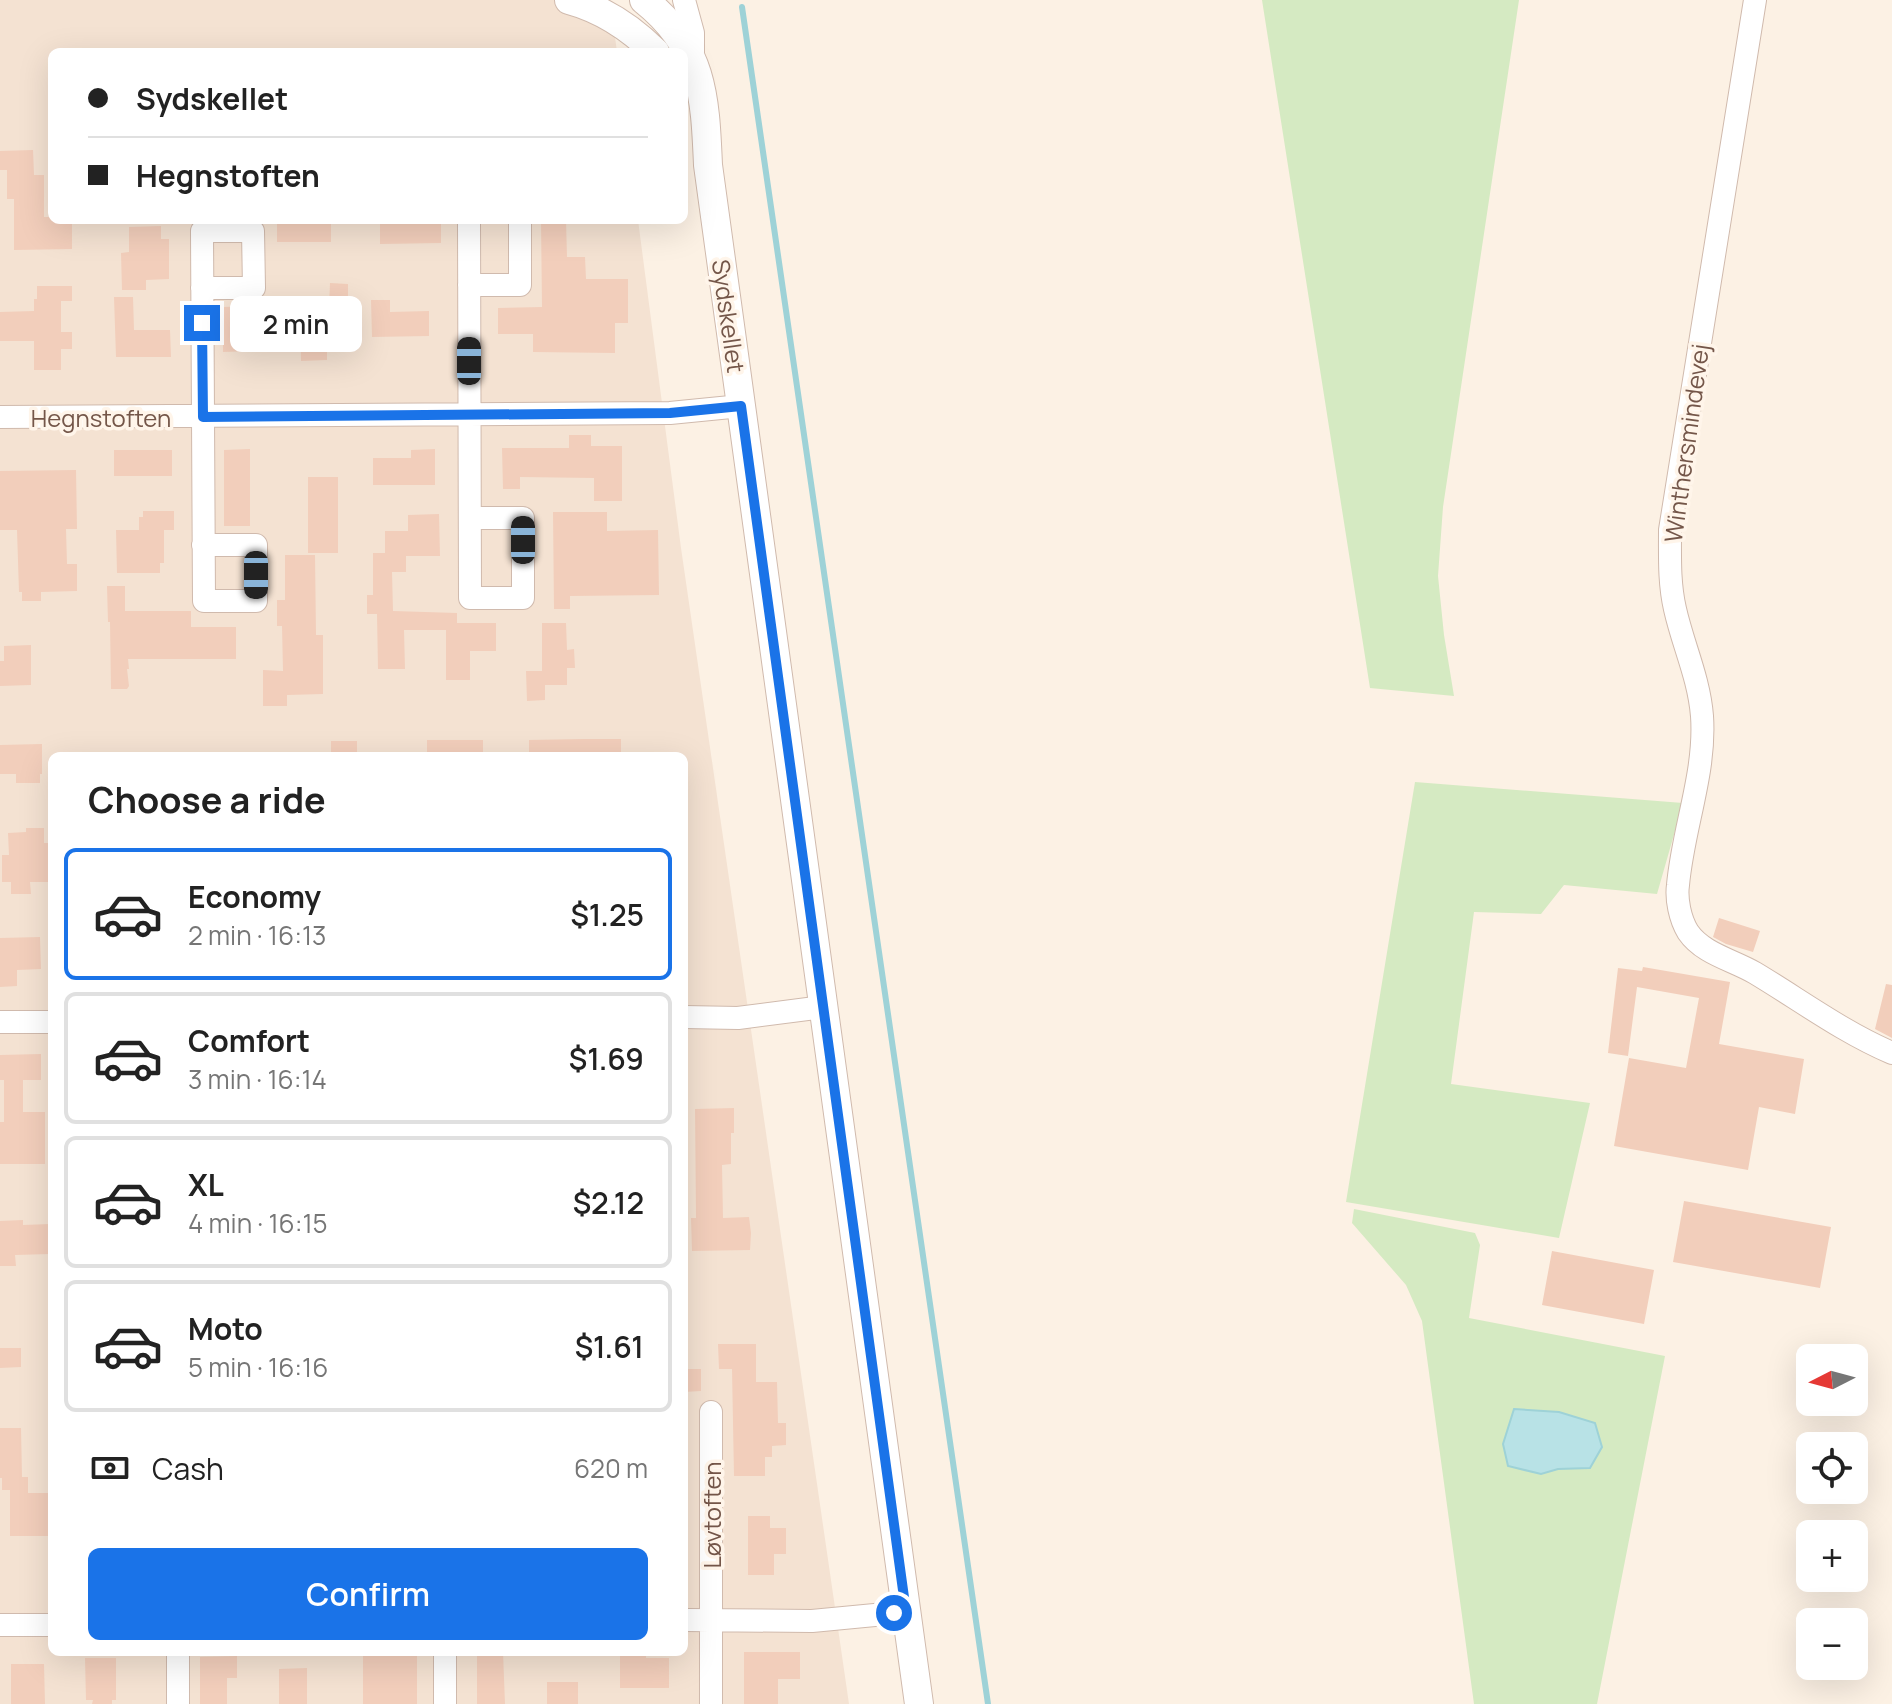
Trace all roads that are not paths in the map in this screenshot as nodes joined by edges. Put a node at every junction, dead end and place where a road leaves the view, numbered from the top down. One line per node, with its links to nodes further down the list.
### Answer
1 (569, 0): 5 (street)
2 (644, 0): 7 (street, Sydskellet)
3 (684, 0): 9 (street, Sydskellet)
4 (1755, 0): 26 (street, Winthersmindevej)
5 (604, 6): 6 (street)
6 (651, 48)
7 (686, 48)
8 (688, 51): 9 (street, Sydskellet)
9 (693, 59): 11 (street, Sydskellet)
10 (688, 100): 11 (street, Sydskellet)
11 (708, 165): 16 (street, Sydskellet)
12 (469, 224): 14 (street)
13 (520, 224): 14 (street)
14 (469, 285): 17 (street)
15 (202, 288): 19 (street, Hegnstoften)
16 (741, 406): 17 (street, Hegnstoften); 22 (street, Sydskellet)
17 (470, 415): 19 (street, Hegnstoften); 20 (street)
18 (0, 417): 19 (street, Hegnstoften)
19 (203, 417): 21 (street, Hegnstoften)
20 (470, 518)
21 (203, 545)
22 (823, 1007): 23 (street); 28 (street, Sydskellet)
23 (688, 1017)
24 (0, 1022): 25 (street)
25 (48, 1022)
26 (1892, 1053)
27 (711, 1412): 29 (street, Løvtoften)
28 (906, 1612): 29 (street); 38 (street, Sydskellet)
29 (711, 1619): 30 (street); 37 (street, Løvtoften)
30 (688, 1620)
31 (0, 1625): 32 (street)
32 (48, 1625)
33 (178, 1656): 35 (street)
34 (445, 1656): 36 (street)
35 (178, 1704)
36 (445, 1704)
37 (711, 1704)
38 (919, 1704)

